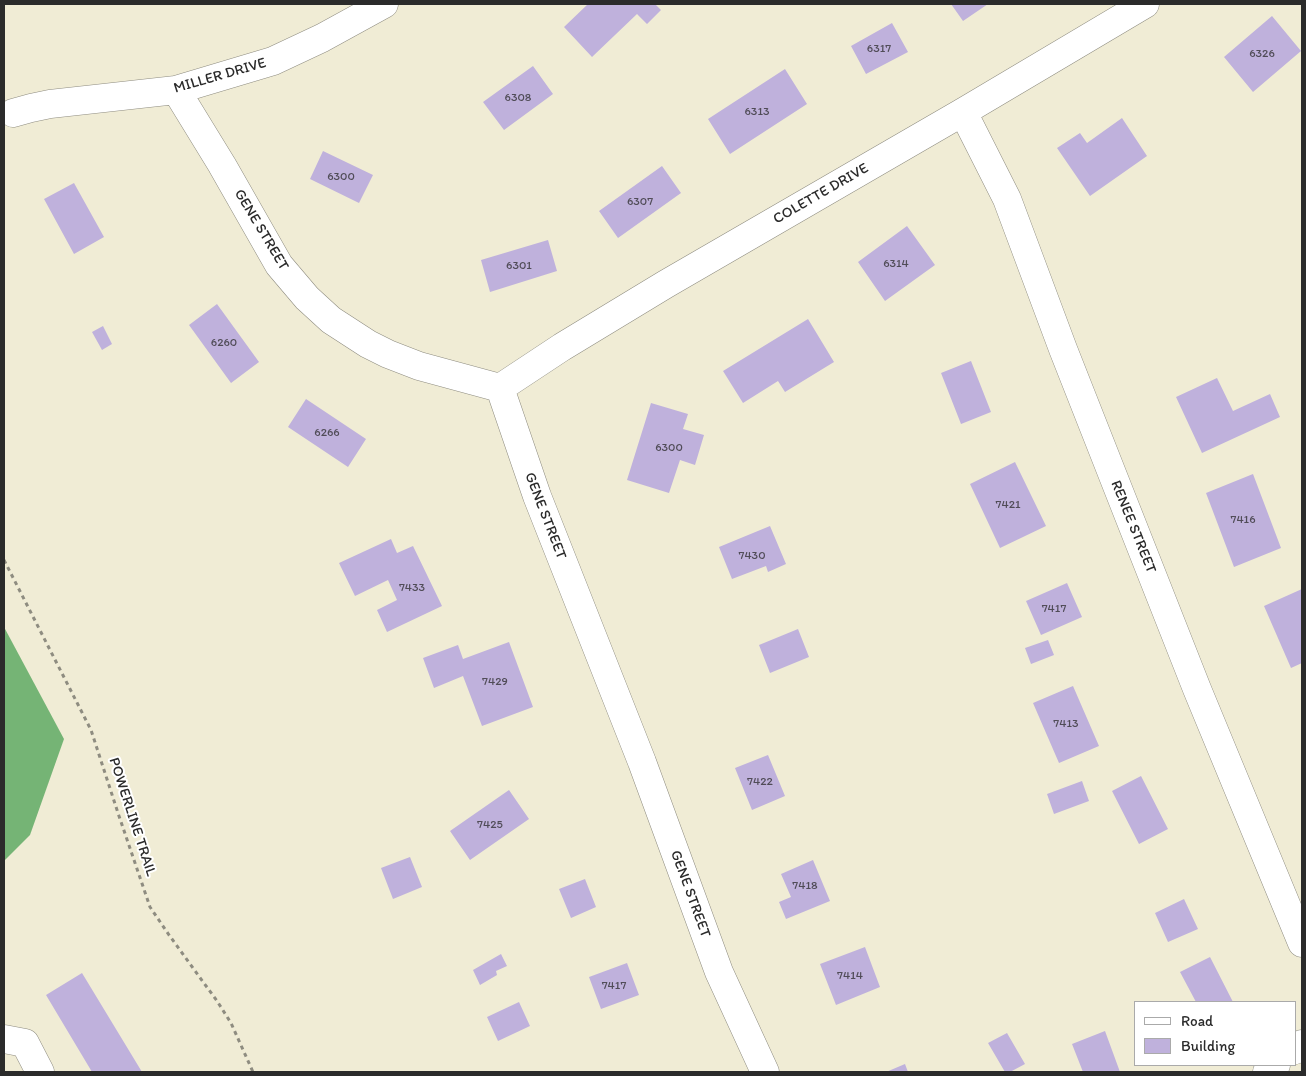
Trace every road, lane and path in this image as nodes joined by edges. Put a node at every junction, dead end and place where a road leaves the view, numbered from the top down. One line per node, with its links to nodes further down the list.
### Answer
1 (384, 4): 3 (street, MILLER DRIVE)
2 (1145, 4): 4 (street, COLETTE DRIVE)
3 (176, 90): 5 (street, MILLER DRIVE); 6 (street, GENE STREET)
4 (963, 112): 6 (street, COLETTE DRIVE); 8 (street, RENEE STREET)
5 (13, 114)
6 (500, 388): 12 (street, GENE STREET)
7 (4, 560): 11 (path, POWERLINE TRAIL)
8 (1302, 943)
9 (4, 1040): 10 (street)
10 (40, 1072)
11 (253, 1072)
12 (765, 1072)

